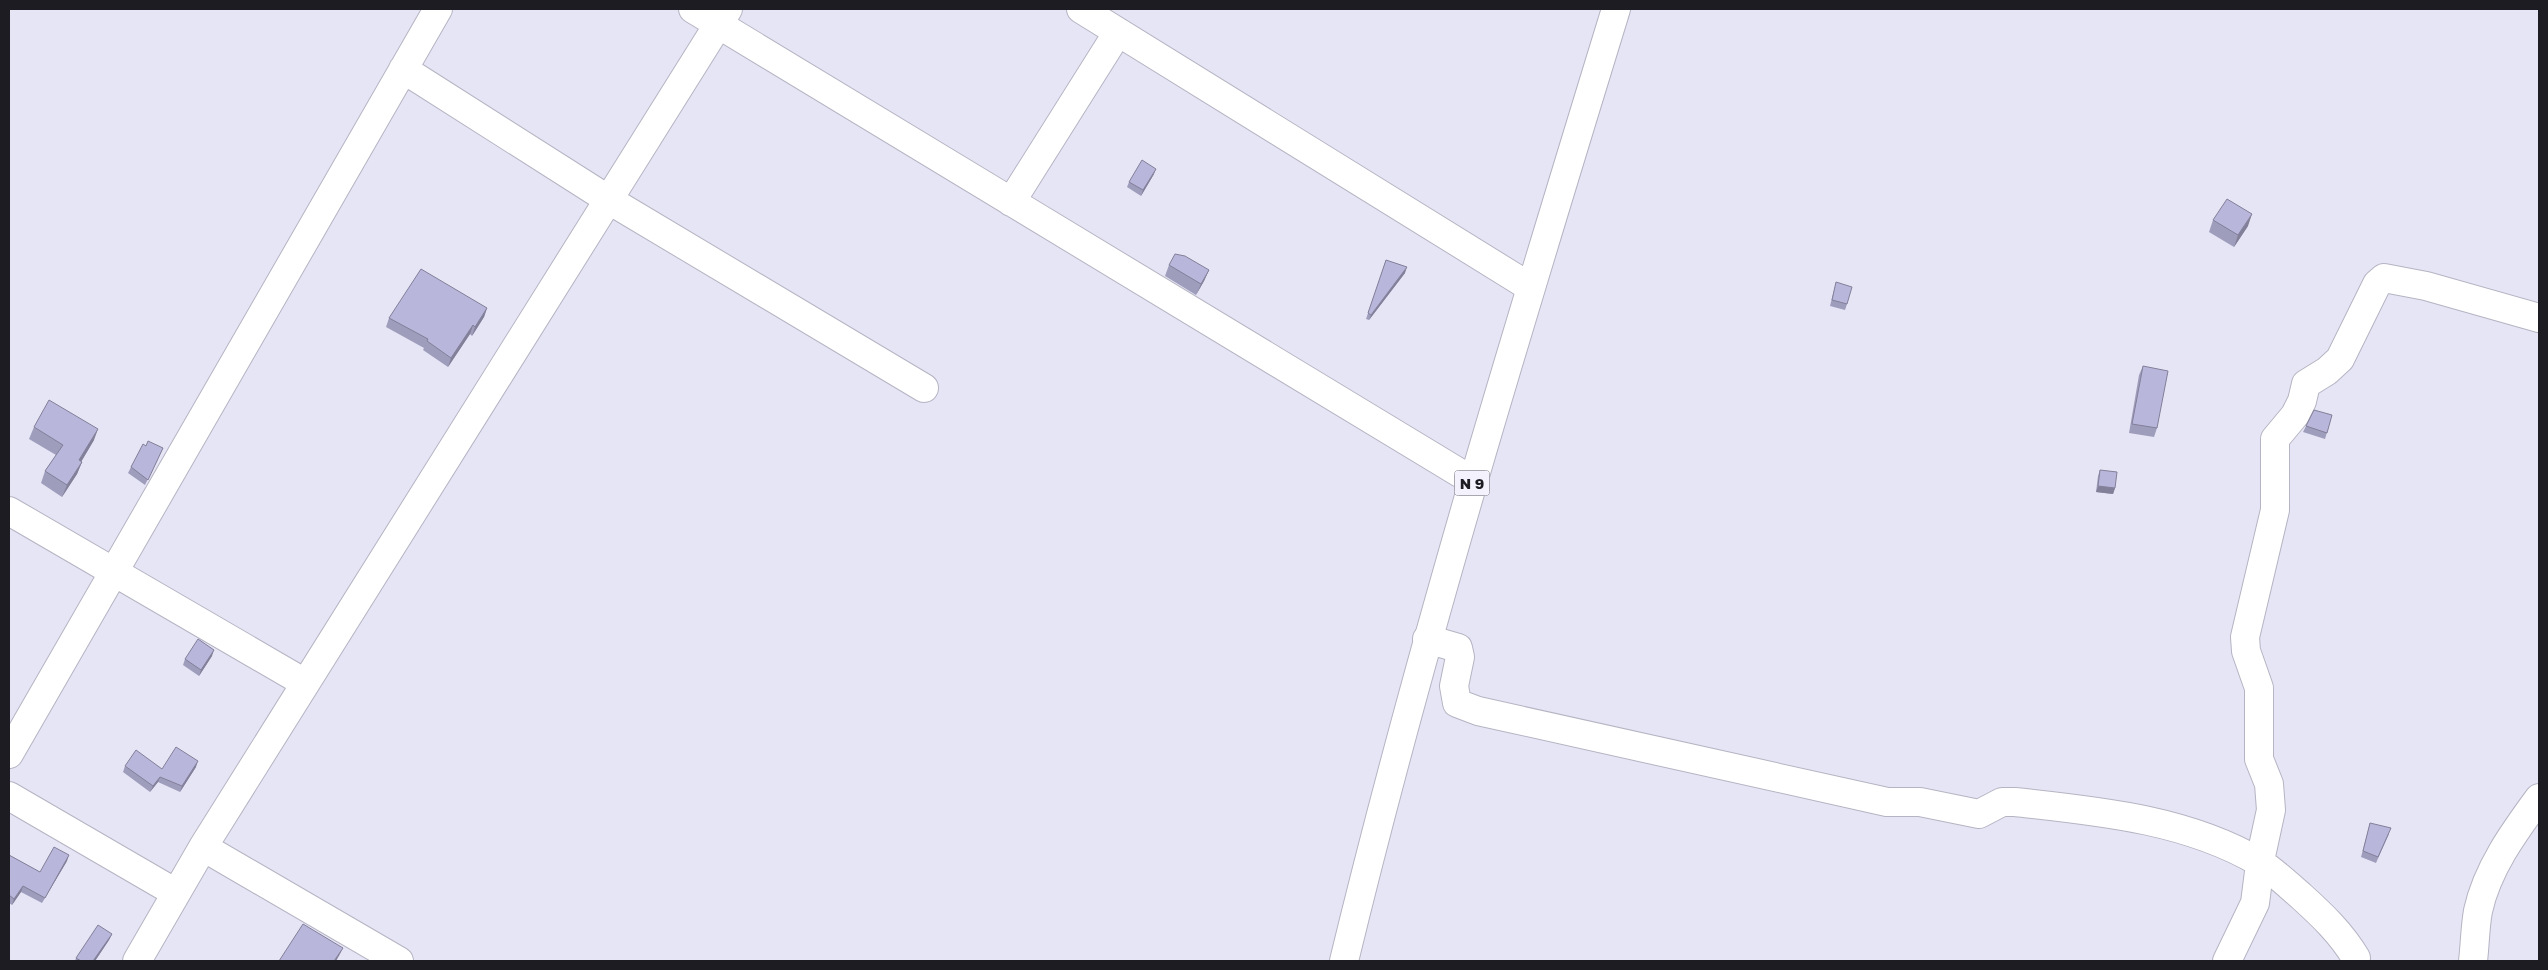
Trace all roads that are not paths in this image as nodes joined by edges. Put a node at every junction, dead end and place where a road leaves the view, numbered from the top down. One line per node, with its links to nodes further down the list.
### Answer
1 (438, 9): 7 (street)
2 (693, 9): 5 (street)
3 (1080, 9): 6 (street)
4 (1616, 9): 10 (street, N 9)
5 (723, 17): 8 (street); 9 (street)
6 (1118, 32): 9 (street); 10 (street)
7 (403, 69): 8 (street); 15 (street)
8 (609, 200): 12 (street); 17 (street)
9 (1011, 202): 13 (street)
10 (1530, 287): 13 (street, N 9)
11 (2539, 318): 22 (street)
12 (924, 388)
13 (1472, 480): 16 (street, N 9)
14 (9, 511): 15 (street)
15 (113, 572): 17 (street); 18 (street)
16 (1427, 639): 22 (street); 27 (street, N 9)
17 (305, 683): 21 (street)
18 (9, 754)
19 (9, 796): 23 (street)
20 (2539, 798): 29 (street)
21 (203, 846): 23 (street); 26 (street)
22 (2260, 863): 24 (street); 28 (street)
23 (176, 893): 25 (street)
24 (2359, 960)
25 (137, 961)
26 (399, 961)
27 (1344, 961)
28 (2227, 961)
29 (2473, 961)

